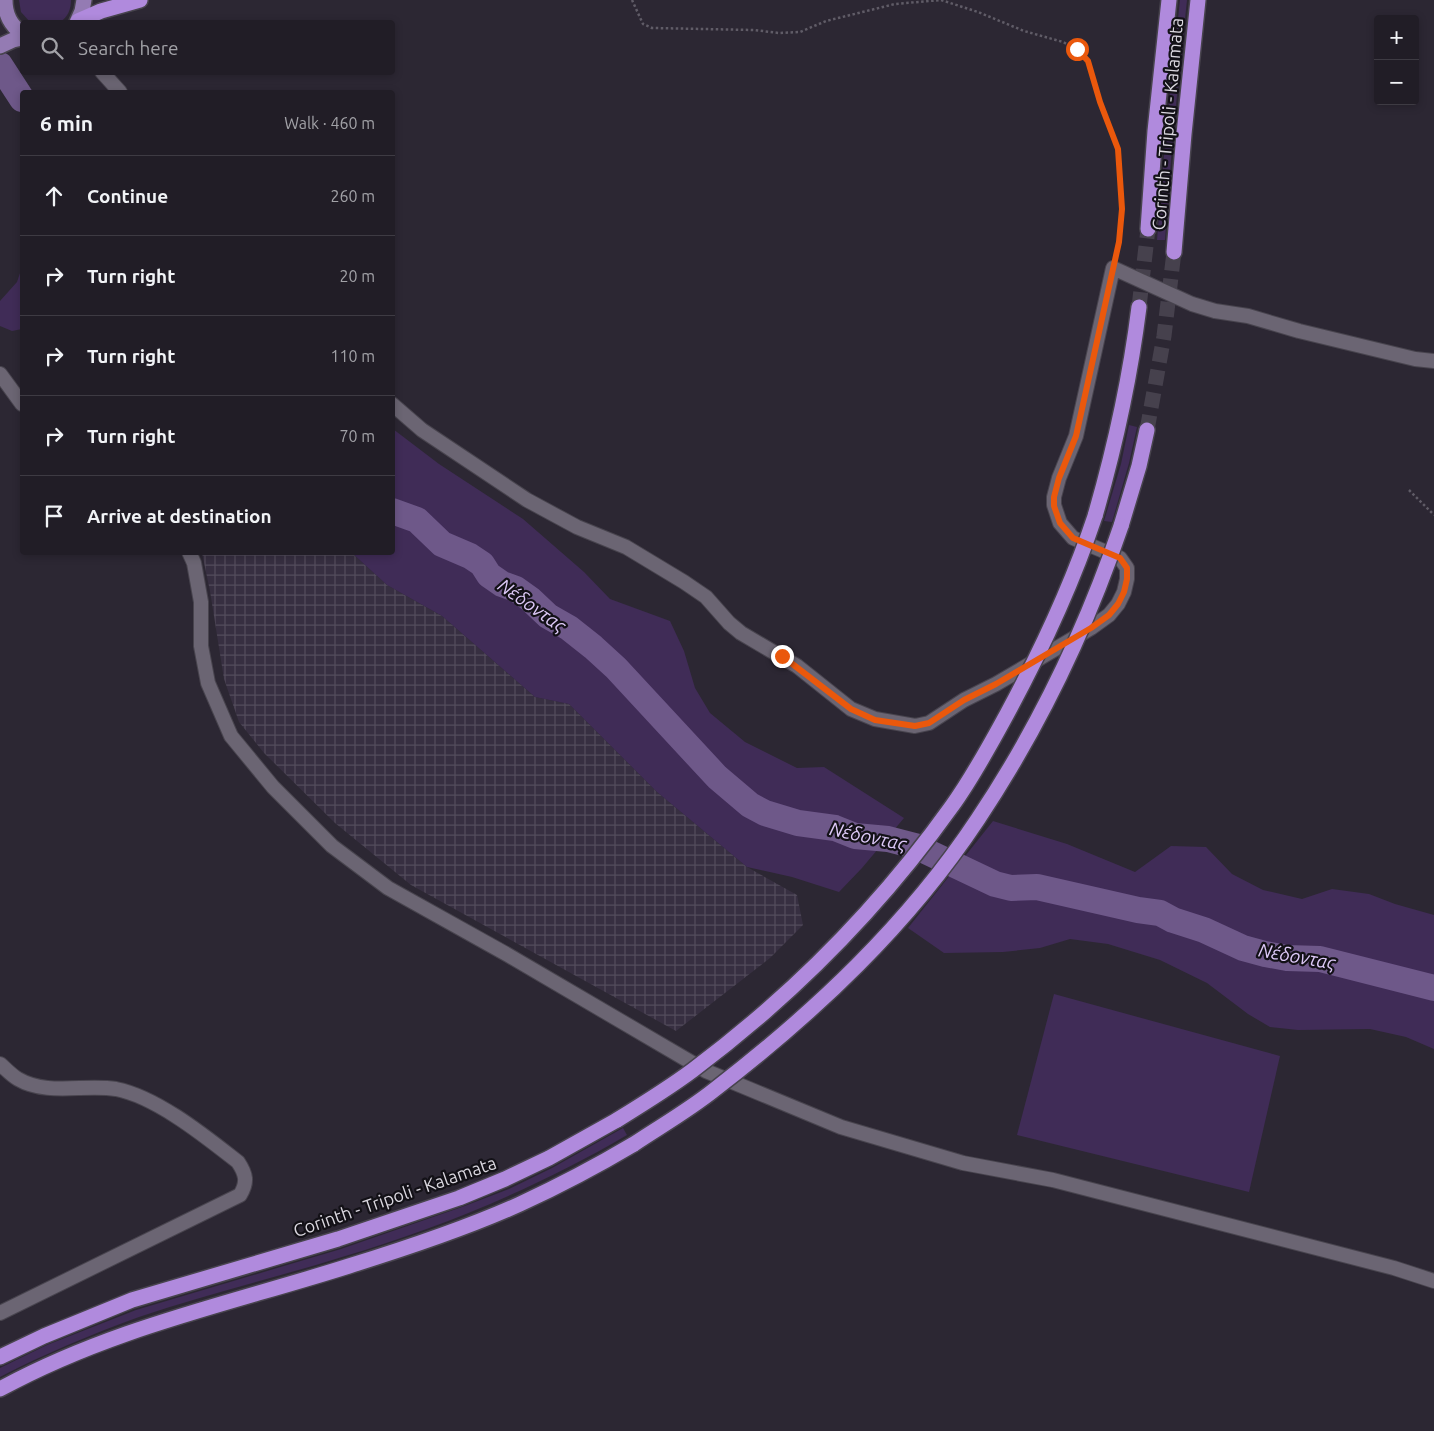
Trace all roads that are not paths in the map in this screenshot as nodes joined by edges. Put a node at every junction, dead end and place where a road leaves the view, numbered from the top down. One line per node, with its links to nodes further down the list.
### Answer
1 (84, 0): 6 (main road)
2 (140, 0): 7 (highway)
3 (1169, 0): 14 (highway, Corinth - Tripoli - Kalamata)
4 (1198, 0): 15 (highway, Corinth - Tripoli - Kalamata)
5 (5, 4): 8 (main road); 9 (main road)
6 (79, 20)
7 (82, 20)
8 (0, 28)
9 (20, 31)
10 (20, 39): 11 (main road)
11 (1, 45)
12 (105, 75): 13 (street)
13 (118, 90)
14 (1148, 229)
15 (1174, 252)
16 (1139, 307): 26 (highway, Corinth - Tripoli - Kalamata, bridge)
17 (1434, 360): 20 (street)
18 (0, 374): 19 (street)
19 (20, 401)
20 (395, 407)
21 (1147, 430): 27 (highway, bridge)
22 (190, 555): 24 (street)
23 (0, 1064): 25 (street)
24 (1434, 1281)
25 (0, 1313)
26 (0, 1357)
27 (0, 1389)

